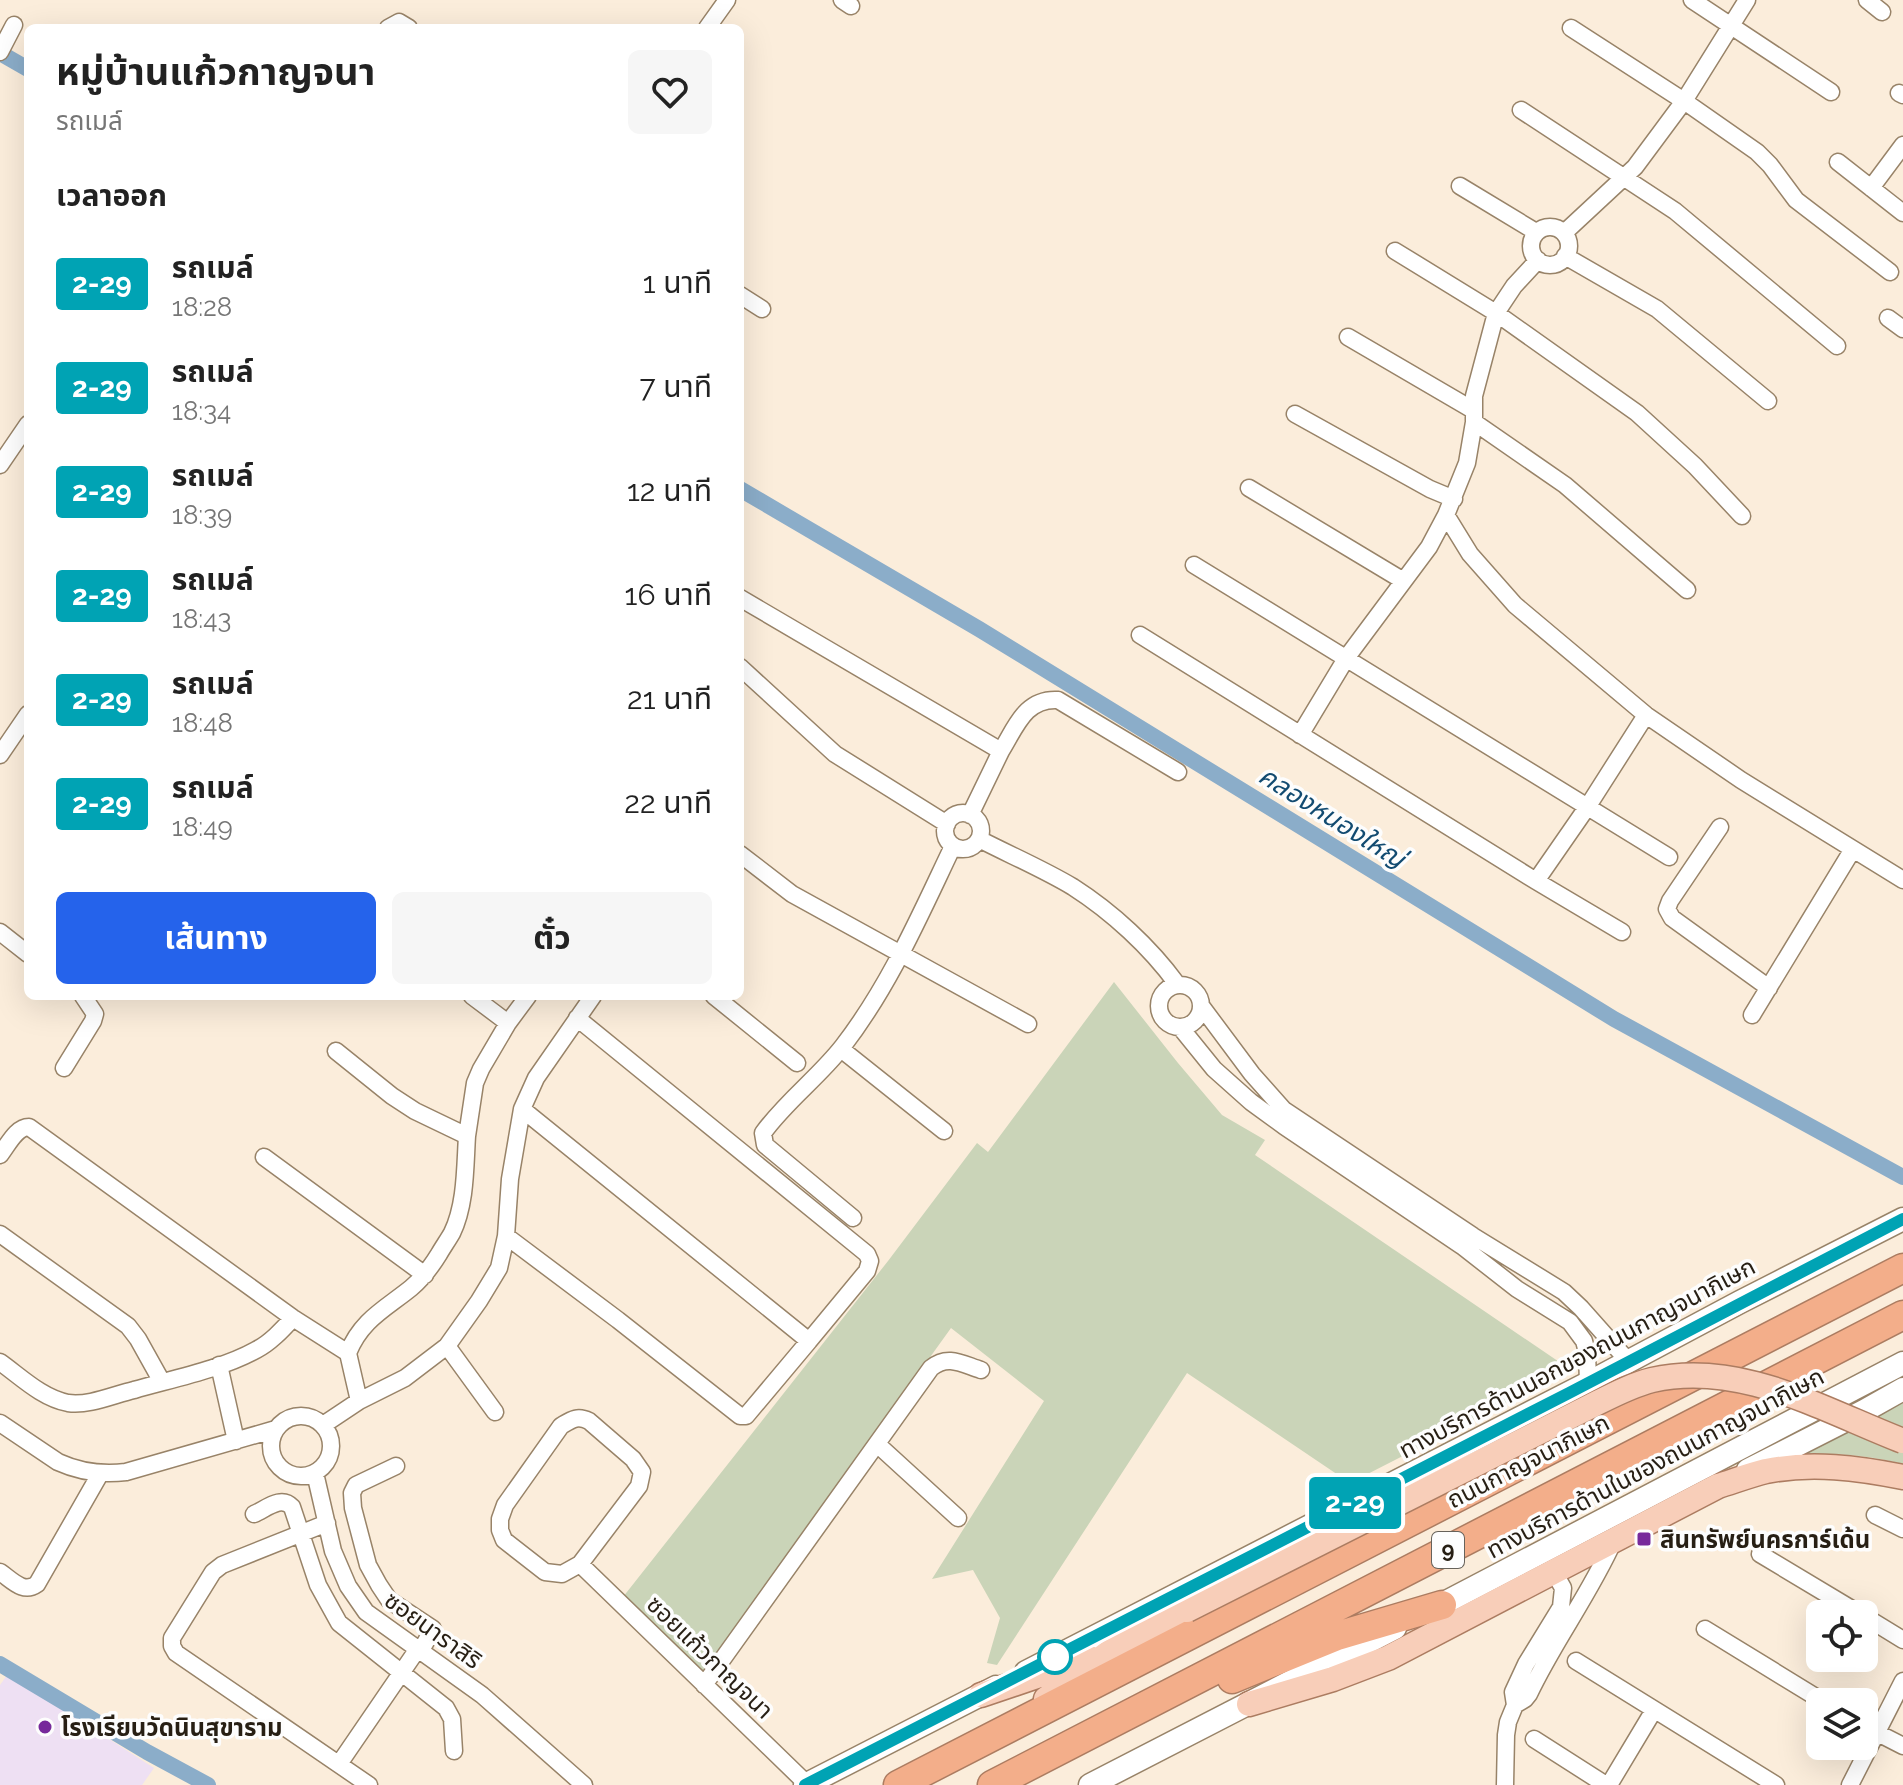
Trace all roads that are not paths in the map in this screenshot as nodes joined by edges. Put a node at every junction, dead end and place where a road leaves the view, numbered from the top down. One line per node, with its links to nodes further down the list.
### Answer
1 (727, 0): 6 (street)
2 (1692, 0): 7 (street)
3 (1747, 0): 7 (street)
4 (1867, 0): 5 (street)
5 (1882, 12)
6 (710, 24)
7 (1731, 26): 9 (street); 10 (street)
8 (1571, 28): 10 (street)
9 (1831, 92)
10 (1684, 101): 14 (street); 23 (street)
11 (1521, 110): 14 (street)
12 (1903, 145): 16 (street)
13 (1838, 162): 16 (street)
14 (1625, 178): 19 (street); 30 (street)
15 (1460, 186): 18 (street)
16 (1871, 188): 17 (street)
17 (1903, 213)
18 (1536, 232): 19 (street); 22 (street)
19 (1564, 233): 21 (street)
20 (1395, 251): 26 (street)
21 (1565, 256): 22 (street); 31 (street)
22 (1538, 260): 26 (street)
23 (1890, 272)
24 (744, 298): 25 (street)
25 (762, 309)
26 (1496, 313): 33 (street); 39 (street)
27 (1888, 318): 28 (street)
28 (1903, 329)
29 (1348, 337): 33 (street)
30 (1837, 346)
31 (1768, 401)
32 (1295, 414): 37 (street)
33 (1473, 416): 37 (street); 42 (street)
34 (24, 430): 35 (street)
35 (0, 465)
36 (1249, 488): 41 (street)
37 (1454, 499): 38 (street)
38 (1446, 515): 41 (street); 47 (street)
39 (1742, 516)
40 (1194, 565): 45 (street)
41 (1402, 580): 45 (street)
42 (1687, 590)
43 (744, 600): 50 (street)
44 (1140, 635): 49 (street)
45 (1347, 657): 49 (street); 53 (street)
46 (744, 671): 55 (street)
47 (1646, 715): 53 (street); 59 (street)
48 (24, 720): 51 (street)
49 (1300, 735): 63 (street)
50 (1001, 751): 52 (street); 54 (street)
51 (0, 755)
52 (1178, 772)
53 (1588, 806): 61 (street); 63 (street)
54 (970, 815): 55 (street); 57 (street)
55 (947, 824): 58 (street)
56 (1720, 827): 69 (street)
57 (979, 839): 58 (street); 68 (street)
58 (953, 846): 67 (street)
59 (1853, 849): 62 (street); 69 (street)
60 (744, 857): 67 (street)
61 (1669, 857)
62 (1903, 880)
63 (1536, 881): 65 (street)
64 (0, 932): 66 (street)
65 (1622, 932)
66 (24, 951)
67 (902, 953): 79 (street); 81 (street)
68 (1177, 984): 75 (street); 80 (street)
69 (1769, 988): 76 (street)
70 (86, 1000): 84 (street)
71 (477, 1000): 78 (street)
72 (525, 1000): 78 (street)
73 (590, 1000): 77 (street)
74 (719, 1000): 83 (street)
75 (1202, 1007): 80 (street); 86 (street)
76 (1752, 1015)
77 (577, 1018): 85 (street); 100 (street)
78 (508, 1023): 88 (street)
79 (1028, 1024)
80 (1180, 1027): 86 (street)
81 (841, 1049): 87 (street); 91 (street)
82 (336, 1051): 88 (street)
83 (797, 1063)
84 (64, 1068)
85 (522, 1109): 94 (street); 100 (street)
86 (1285, 1118): 95 (street)
87 (944, 1131)
88 (467, 1136): 97 (street)
89 (0, 1155): 99 (street)
90 (264, 1157): 97 (street)
91 (853, 1218)
92 (1903, 1219): 104 (main road, ทางบริการด้านนอกของถนนกาญจนาภิเษก)
93 (0, 1234): 108 (street)
94 (506, 1236): 100 (street); 101 (street)
95 (1469, 1242): 104 (street); 109 (street)
96 (1903, 1268): 153 (highway, ถนนกาญจนาภิเษก / 9)
97 (425, 1275): 102 (street)
98 (1903, 1315): 151 (highway, ถนนกาญจนาภิเษก / 9)
99 (293, 1318): 102 (street); 106 (street)
100 (809, 1341)
101 (447, 1346): 111 (street); 112 (street)
102 (348, 1353): 111 (street)
103 (0, 1362): 108 (street)
104 (1629, 1362): 109 (main road, ทางบริการด้านนอกของถนนกาญจนาภิเษก)
105 (1903, 1363): 136 (main road, ทางบริการด้านในของถนนกาญจนาภิเษก)
106 (219, 1365): 108 (street); 116 (street)
107 (981, 1370): 118 (street)
108 (162, 1382)
109 (1588, 1383): 147 (main road, ทางบริการด้านนอกของถนนกาญจนาภิเษก)
110 (1903, 1389): 123 (main road)
111 (359, 1401): 114 (street)
112 (495, 1412)
113 (0, 1423): 121 (street)
114 (323, 1425): 115 (street); 120 (street)
115 (276, 1429): 116 (street); 120 (street)
116 (236, 1441): 121 (street)
117 (1903, 1441): 141 (main road, bridge)
118 (877, 1444): 126 (street); 145 (street)
119 (396, 1466): 140 (street)
120 (315, 1473): 127 (street, ซอยนาราสิริ)
121 (100, 1474): 133 (street)
122 (1903, 1477): 123 (main road)
123 (1718, 1486): 130 (main road)
124 (254, 1514): 129 (street)
125 (1875, 1515): 128 (street)
126 (958, 1518)
127 (327, 1523): 129 (street); 140 (street, ซอยนาราสิริ)
128 (1903, 1529)
129 (301, 1533): 143 (street); 159 (street)
130 (1614, 1540): 134 (main road); 149 (street)
131 (1760, 1554): 135 (street)
132 (580, 1564): 132 (street); 145 (street, ซอยแก้วกาญจนา)
133 (0, 1572)
134 (1554, 1572): 148 (main road); 149 (street)
135 (1837, 1600)
136 (1442, 1605): 148 (main road, ทางบริการด้านในของถนนกาญจนาภิเษก); 151 (highway)
137 (1878, 1625): 139 (street)
138 (1705, 1629): 146 (street)
139 (1903, 1640)
140 (419, 1651): 143 (street); 161 (street, ซอยนาราสิริ)
141 (1111, 1651): 147 (main road); 153 (main road)
142 (1576, 1661): 150 (street)
143 (401, 1673): 157 (street); 159 (street)
144 (1903, 1681): 152 (street)
145 (704, 1685): 162 (street, ซอยแก้วกาญจนา)
146 (1806, 1691)
147 (981, 1695): 162 (main road, ทางบริการด้านนอกของถนนกาญจนาภิเษก)
148 (1249, 1704): 165 (main road, ทางบริการด้านในของถนนกาญจนาภิเษก)
149 (1515, 1705): 166 (street)
150 (1654, 1710): 167 (street); 168 (street)
151 (1124, 1716): 164 (highway, ถนนกาญจนาภิเษก / 9)
152 (1878, 1718)
153 (1000, 1733): 163 (highway, ถนนกาญจนาภิเษก / 9)
154 (1878, 1734): 156 (street)
155 (1534, 1739): 167 (street)
156 (1903, 1746)
157 (454, 1751)
158 (1859, 1760): 169 (street)
159 (339, 1764): 160 (street)
160 (369, 1785)
161 (584, 1785)
162 (806, 1785)
163 (898, 1785)
164 (992, 1785)
165 (1090, 1785)
166 (1505, 1785)
167 (1608, 1785)
168 (1776, 1785)
169 (1850, 1785)

